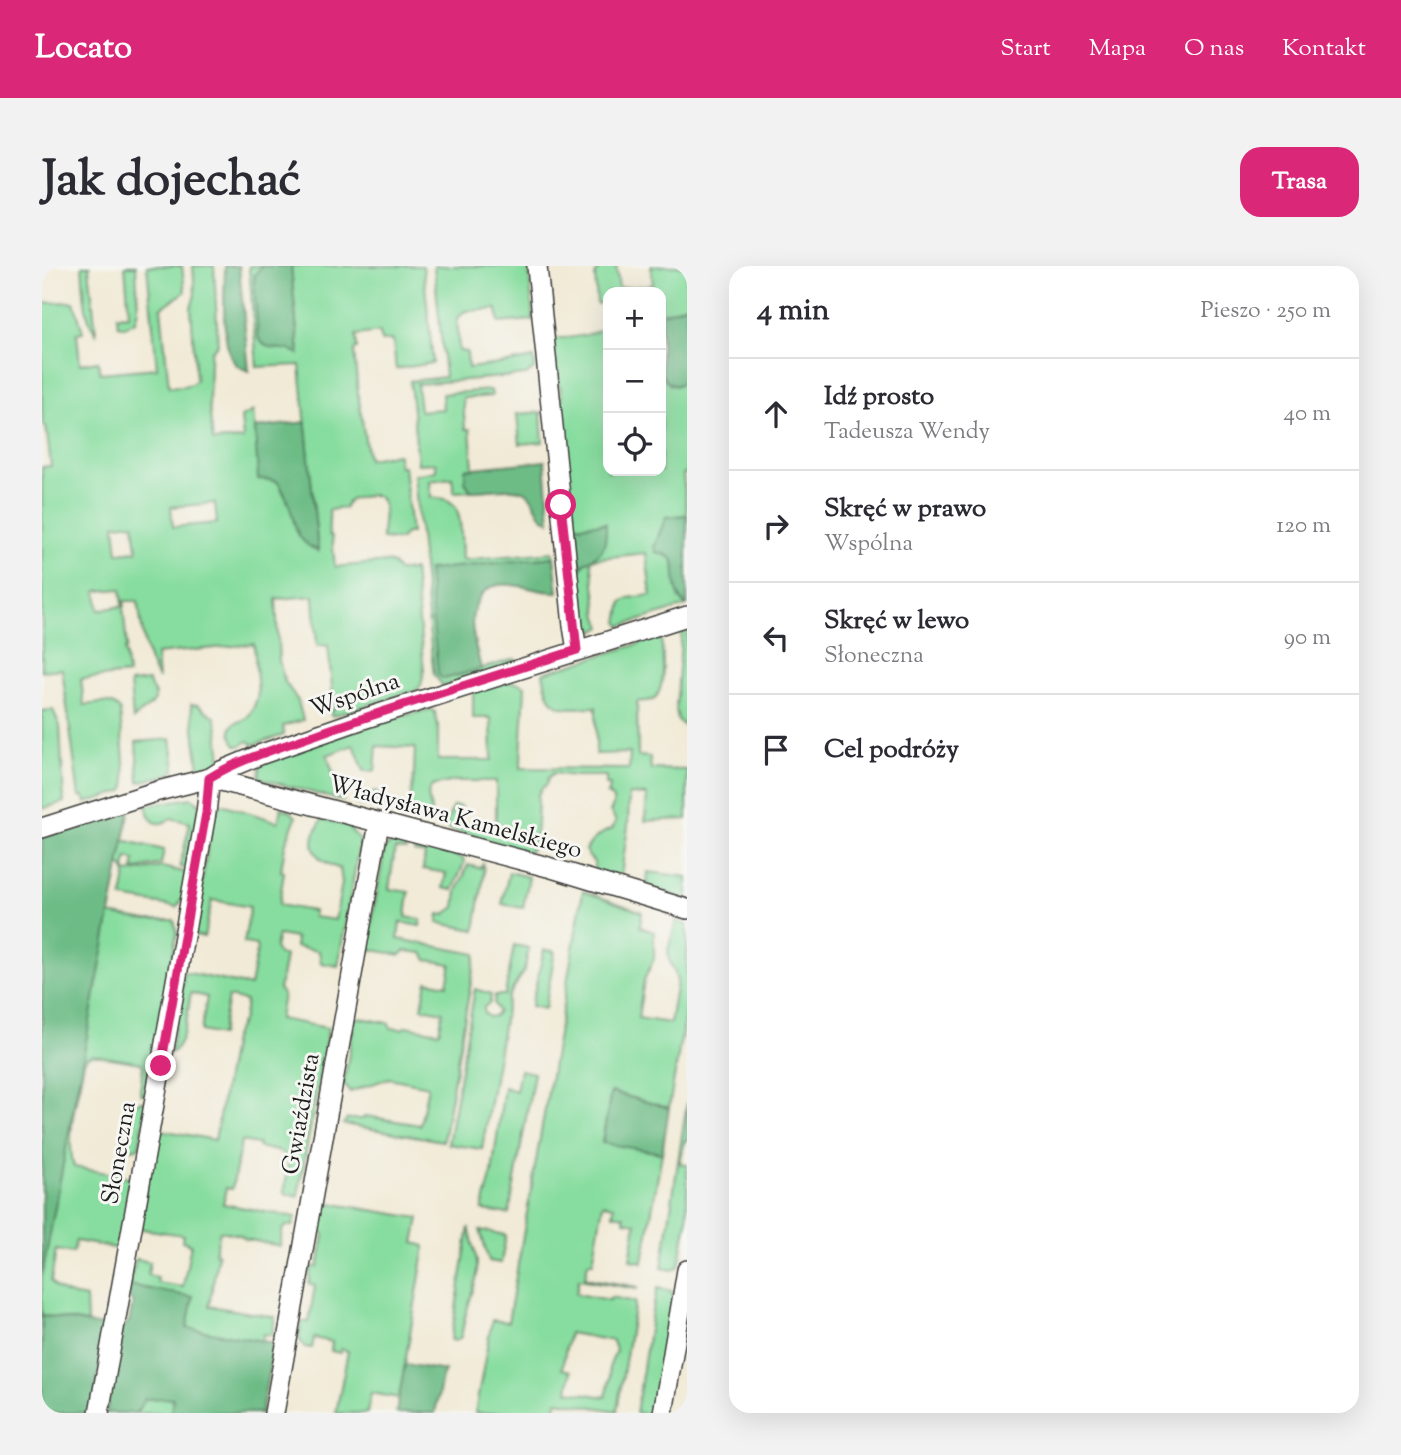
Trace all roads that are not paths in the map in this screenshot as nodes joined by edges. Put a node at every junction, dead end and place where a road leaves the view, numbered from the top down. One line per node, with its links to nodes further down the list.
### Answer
1 (537, 266): 3 (street)
2 (687, 616): 3 (street, Wspólna)
3 (577, 650): 4 (street, Wspólna)
4 (209, 778): 5 (street, Władysława Kamelskiego); 6 (street, Wspólna); 9 (street, Słoneczna)
5 (379, 823): 7 (street, Władysława Kamelskiego); 10 (street, Gwiaździsta)
6 (42, 828)
7 (687, 909)
8 (687, 1270): 11 (street)
9 (99, 1413)
10 (274, 1413)
11 (663, 1413)

